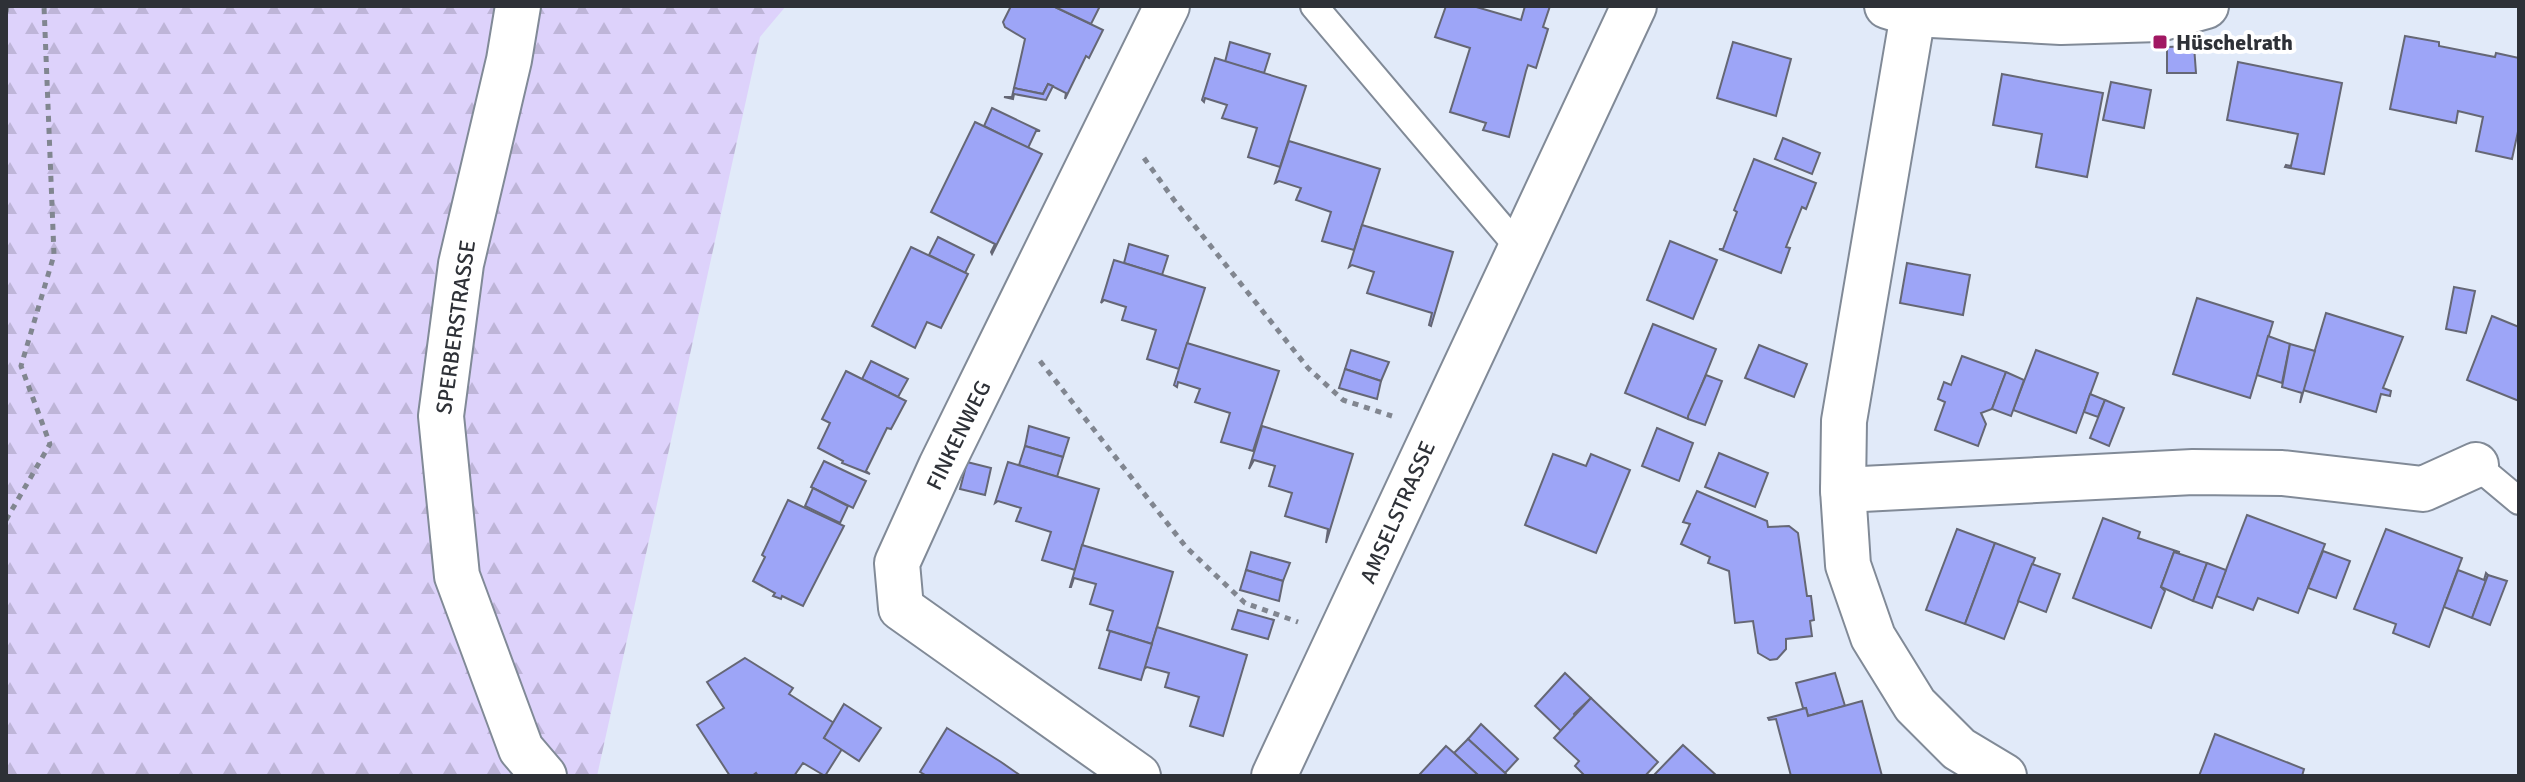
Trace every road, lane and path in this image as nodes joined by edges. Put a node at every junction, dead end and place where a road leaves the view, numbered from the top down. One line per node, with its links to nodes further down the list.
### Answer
1 (44, 6): 15 (path)
2 (518, 6): 17 (street, SPERBERSTRASSE)
3 (1167, 6): 8 (street, FINKENWEG)
4 (1314, 6): 9 (lane)
5 (1634, 6): 9 (street, AMSELSTRASSE)
6 (2206, 6): 7 (street)
7 (1900, 10): 13 (street)
8 (1113, 115): 10 (street, FINKENWEG); 11 (path)
9 (1519, 248): 11 (street, AMSELSTRASSE)
10 (1012, 326): 16 (path); 18 (street, FINKENWEG)
11 (1435, 430): 16 (street, AMSELSTRASSE)
12 (2476, 465): 13 (street); 14 (lane)
13 (1843, 490): 20 (street)
14 (2519, 501)
15 (6, 520)
16 (1340, 637): 19 (street, AMSELSTRASSE)
17 (544, 776)
18 (1138, 776)
19 (1274, 776)
20 (2004, 776)

